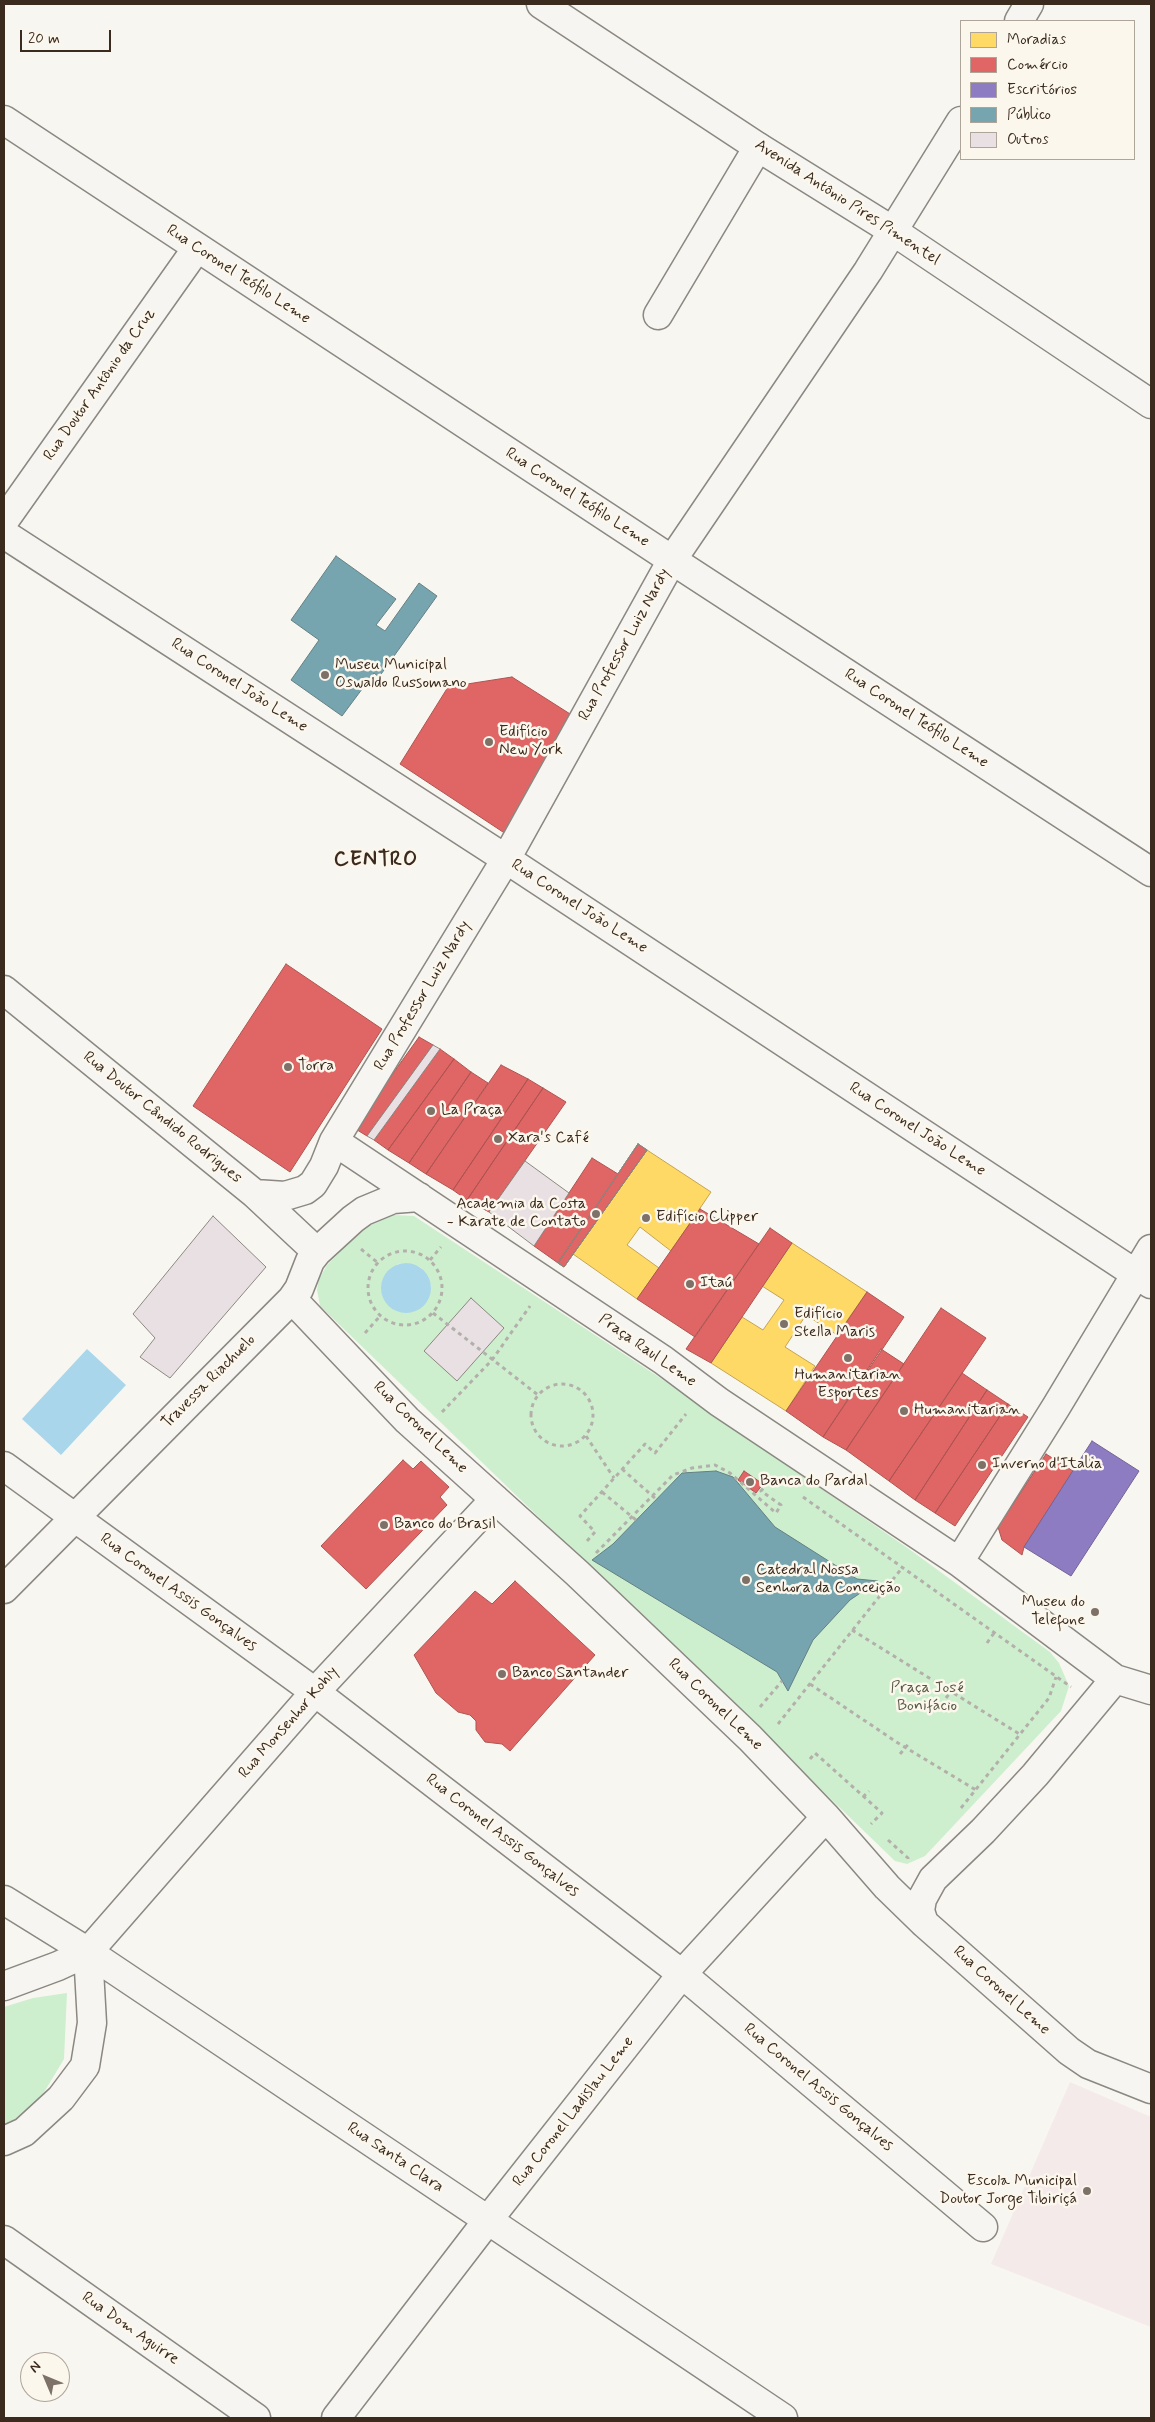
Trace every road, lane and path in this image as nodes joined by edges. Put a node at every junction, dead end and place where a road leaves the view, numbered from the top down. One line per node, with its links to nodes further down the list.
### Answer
1 (541, 4): 6 (street, Avenida Antônio Pires Pimentel)
2 (1029, 4): 3 (street)
3 (1020, 20)
4 (4, 120): 8 (street, Rua Coronel Teófilo Leme)
5 (960, 123): 7 (street, Rua Professor Luiz Nardy)
6 (758, 147): 7 (street, Avenida Antônio Pires Pimentel); 9 (street)
7 (893, 231): 10 (street, Avenida Antônio Pires Pimentel); 13 (street, Rua Professor Luiz Nardy)
8 (197, 248): 11 (street, Rua Doutor Antônio da Cruz); 13 (street, Rua Coronel Teófilo Leme)
9 (658, 315)
10 (1151, 404)
11 (4, 521)
12 (4, 534): 14 (street, Rua Coronel João Leme)
13 (672, 560): 14 (street, Rua Professor Luiz Nardy); 15 (street, Rua Coronel Teófilo Leme)
14 (506, 859): 17 (street, Rua Professor Luiz Nardy); 24 (street, Rua Coronel João Leme)
15 (1151, 872)
16 (4, 990): 18 (street, Rua Doutor Cândido Rodrigues)
17 (334, 1141): 18 (street, Rua Professor Luiz Nardy); 19 (street, Praça Raul Leme)
18 (256, 1194): 22 (street, Rua Doutor Cândido Rodrigues)
19 (419, 1197): 22 (street, Travessa Riachuelo); 51 (street, Praça Raul Leme)
20 (358, 1246): 23 (path)
21 (1151, 1249): 24 (street)
22 (317, 1252): 25 (street, Travessa Riachuelo)
23 (378, 1264): 27 (path); 28 (path)
24 (1143, 1279): 51 (street)
25 (292, 1299): 44 (street, Rua Coronel Leme); 47 (street, Travessa Riachuelo)
26 (531, 1305): 30 (path)
27 (433, 1313): 28 (path); 30 (path)
28 (381, 1315): 29 (path)
29 (363, 1335)
30 (492, 1360): 31 (path); 33 (path)
31 (538, 1395): 34 (path); 34 (path)
32 (688, 1412): 36 (path)
33 (436, 1418)
34 (586, 1436): 39 (path)
35 (4, 1466): 47 (street, Rua Coronel Assis Gonçalves)
36 (622, 1469): 39 (path); 43 (path)
37 (766, 1469): 38 (path)
38 (774, 1475): 40 (path); 43 (path)
39 (614, 1478): 41 (path)
40 (782, 1480)
41 (602, 1492): 46 (path); 49 (path)
42 (797, 1492): 52 (path)
43 (652, 1496): 45 (path); 46 (path)
44 (495, 1499): 65 (street, Rua Monsenhor Kohly); 78 (street, Rua Coronel Leme)
45 (656, 1500)
46 (632, 1517): 48 (path); 50 (path)
47 (73, 1518): 53 (street, Travessa Riachuelo); 65 (street, Rua Coronel Assis Gonçalves)
48 (636, 1520)
49 (583, 1546)
50 (589, 1560)
51 (959, 1562): 58 (street)
52 (902, 1568): 54 (path); 55 (path)
53 (4, 1589)
54 (852, 1630): 61 (path); 64 (path)
55 (994, 1633): 56 (path); 57 (path)
56 (987, 1643)
57 (1056, 1678): 62 (path); 69 (path)
58 (1115, 1679): 63 (street); 82 (street)
59 (782, 1681): 67 (path)
60 (957, 1683): 64 (path)
61 (810, 1684): 68 (path); 71 (path)
62 (1069, 1686)
63 (1151, 1690)
64 (951, 1691): 66 (path); 69 (path)
65 (315, 1692): 86 (street, Rua Monsenhor Kohly); 87 (street, Rua Coronel Assis Gonçalves)
66 (946, 1698)
67 (758, 1710)
68 (775, 1726)
69 (1021, 1735): 75 (path)
70 (910, 1742): 71 (path)
71 (906, 1747): 72 (path); 75 (path)
72 (900, 1754)
73 (804, 1765): 76 (path)
74 (869, 1790): 76 (path)
75 (976, 1790): 77 (path)
76 (864, 1797): 79 (path)
77 (960, 1809)
78 (826, 1817): 83 (street, Rua Coronel Leme); 87 (street, Rua Coronel Ladislau Leme)
79 (871, 1824)
80 (914, 1855): 81 (path)
81 (908, 1858)
82 (933, 1879): 83 (street); 85 (street)
83 (887, 1887): 85 (street, Rua Coronel Leme)
84 (4, 1900): 86 (street, Rua Santa Clara)
85 (924, 1923): 89 (street, Rua Coronel Leme)
86 (88, 1952): 88 (street, Rua Monsenhor Kohly); 90 (street); 91 (street, Rua Santa Clara)
87 (682, 1974): 91 (street, Rua Coronel Ladislau Leme); 92 (street, Rua Coronel Assis Gonçalves)
88 (4, 1986)
89 (1151, 2089)
90 (4, 2141)
91 (488, 2220): 95 (street, Rua Coronel Ladislau Leme); 96 (street, Rua Santa Clara)
92 (983, 2227)
93 (4, 2240): 94 (street, Rua Dom Aguirre)
94 (256, 2418)
95 (336, 2418)
96 (783, 2418)

